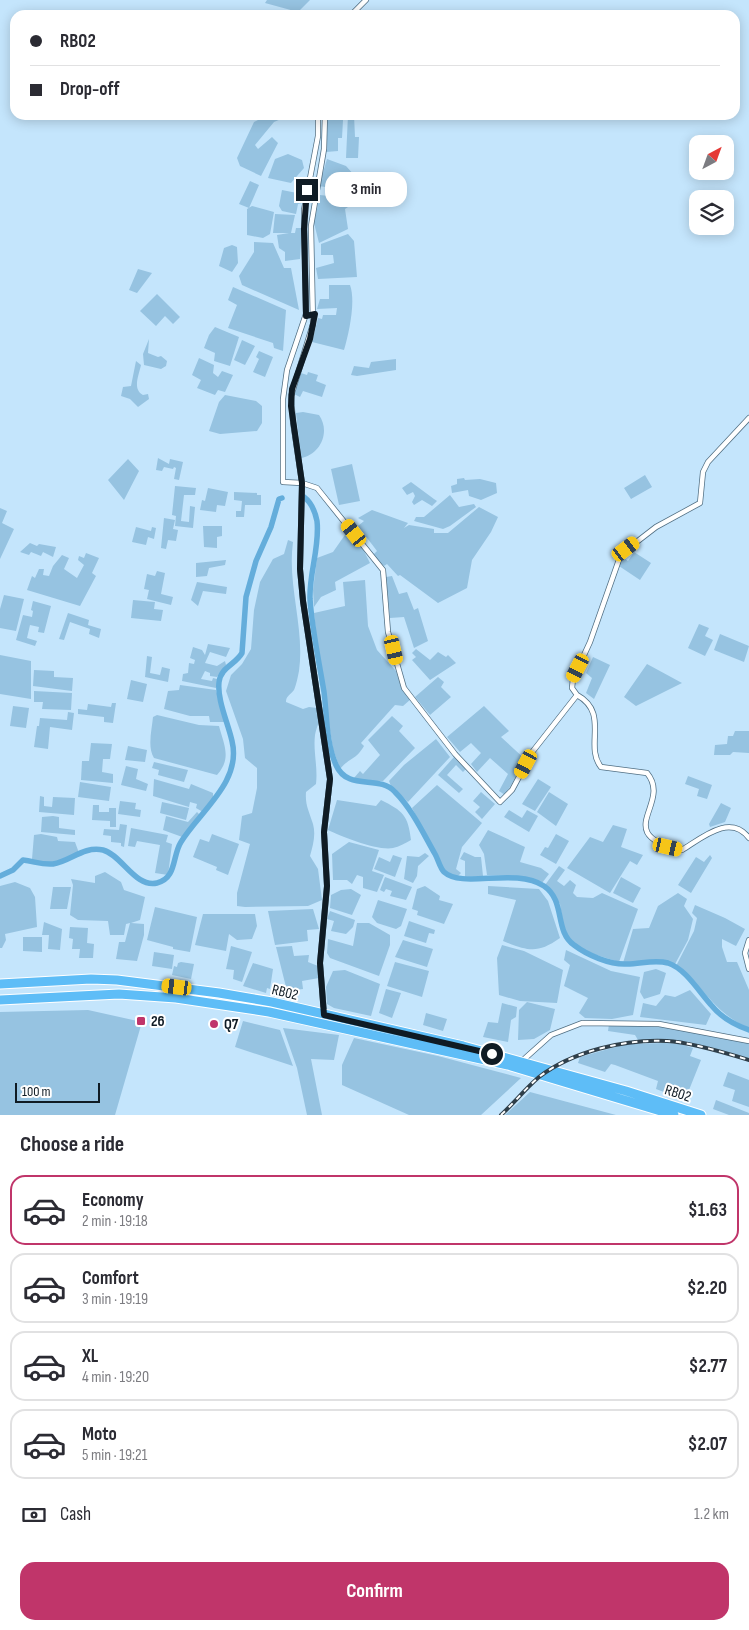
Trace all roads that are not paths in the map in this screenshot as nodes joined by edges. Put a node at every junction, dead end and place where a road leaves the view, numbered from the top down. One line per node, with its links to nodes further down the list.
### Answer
1 (366, 0): 2 (street)
2 (356, 10)
3 (318, 120): 5 (street)
4 (325, 120): 5 (street)
5 (310, 315): 7 (street); 7 (street)
6 (749, 418): 8 (street)
7 (302, 483): 8 (street); 14 (street)
8 (577, 695): 9 (street)
9 (749, 838)
10 (749, 940): 11 (street)
11 (749, 969)
12 (0, 984): 14 (highway, RB02)
13 (0, 1000): 17 (highway, RB02)
14 (324, 1015): 16 (highway, RB02)
15 (749, 1041): 16 (street)
16 (522, 1061): 18 (highway, RB02)
17 (674, 1115)
18 (701, 1115)

